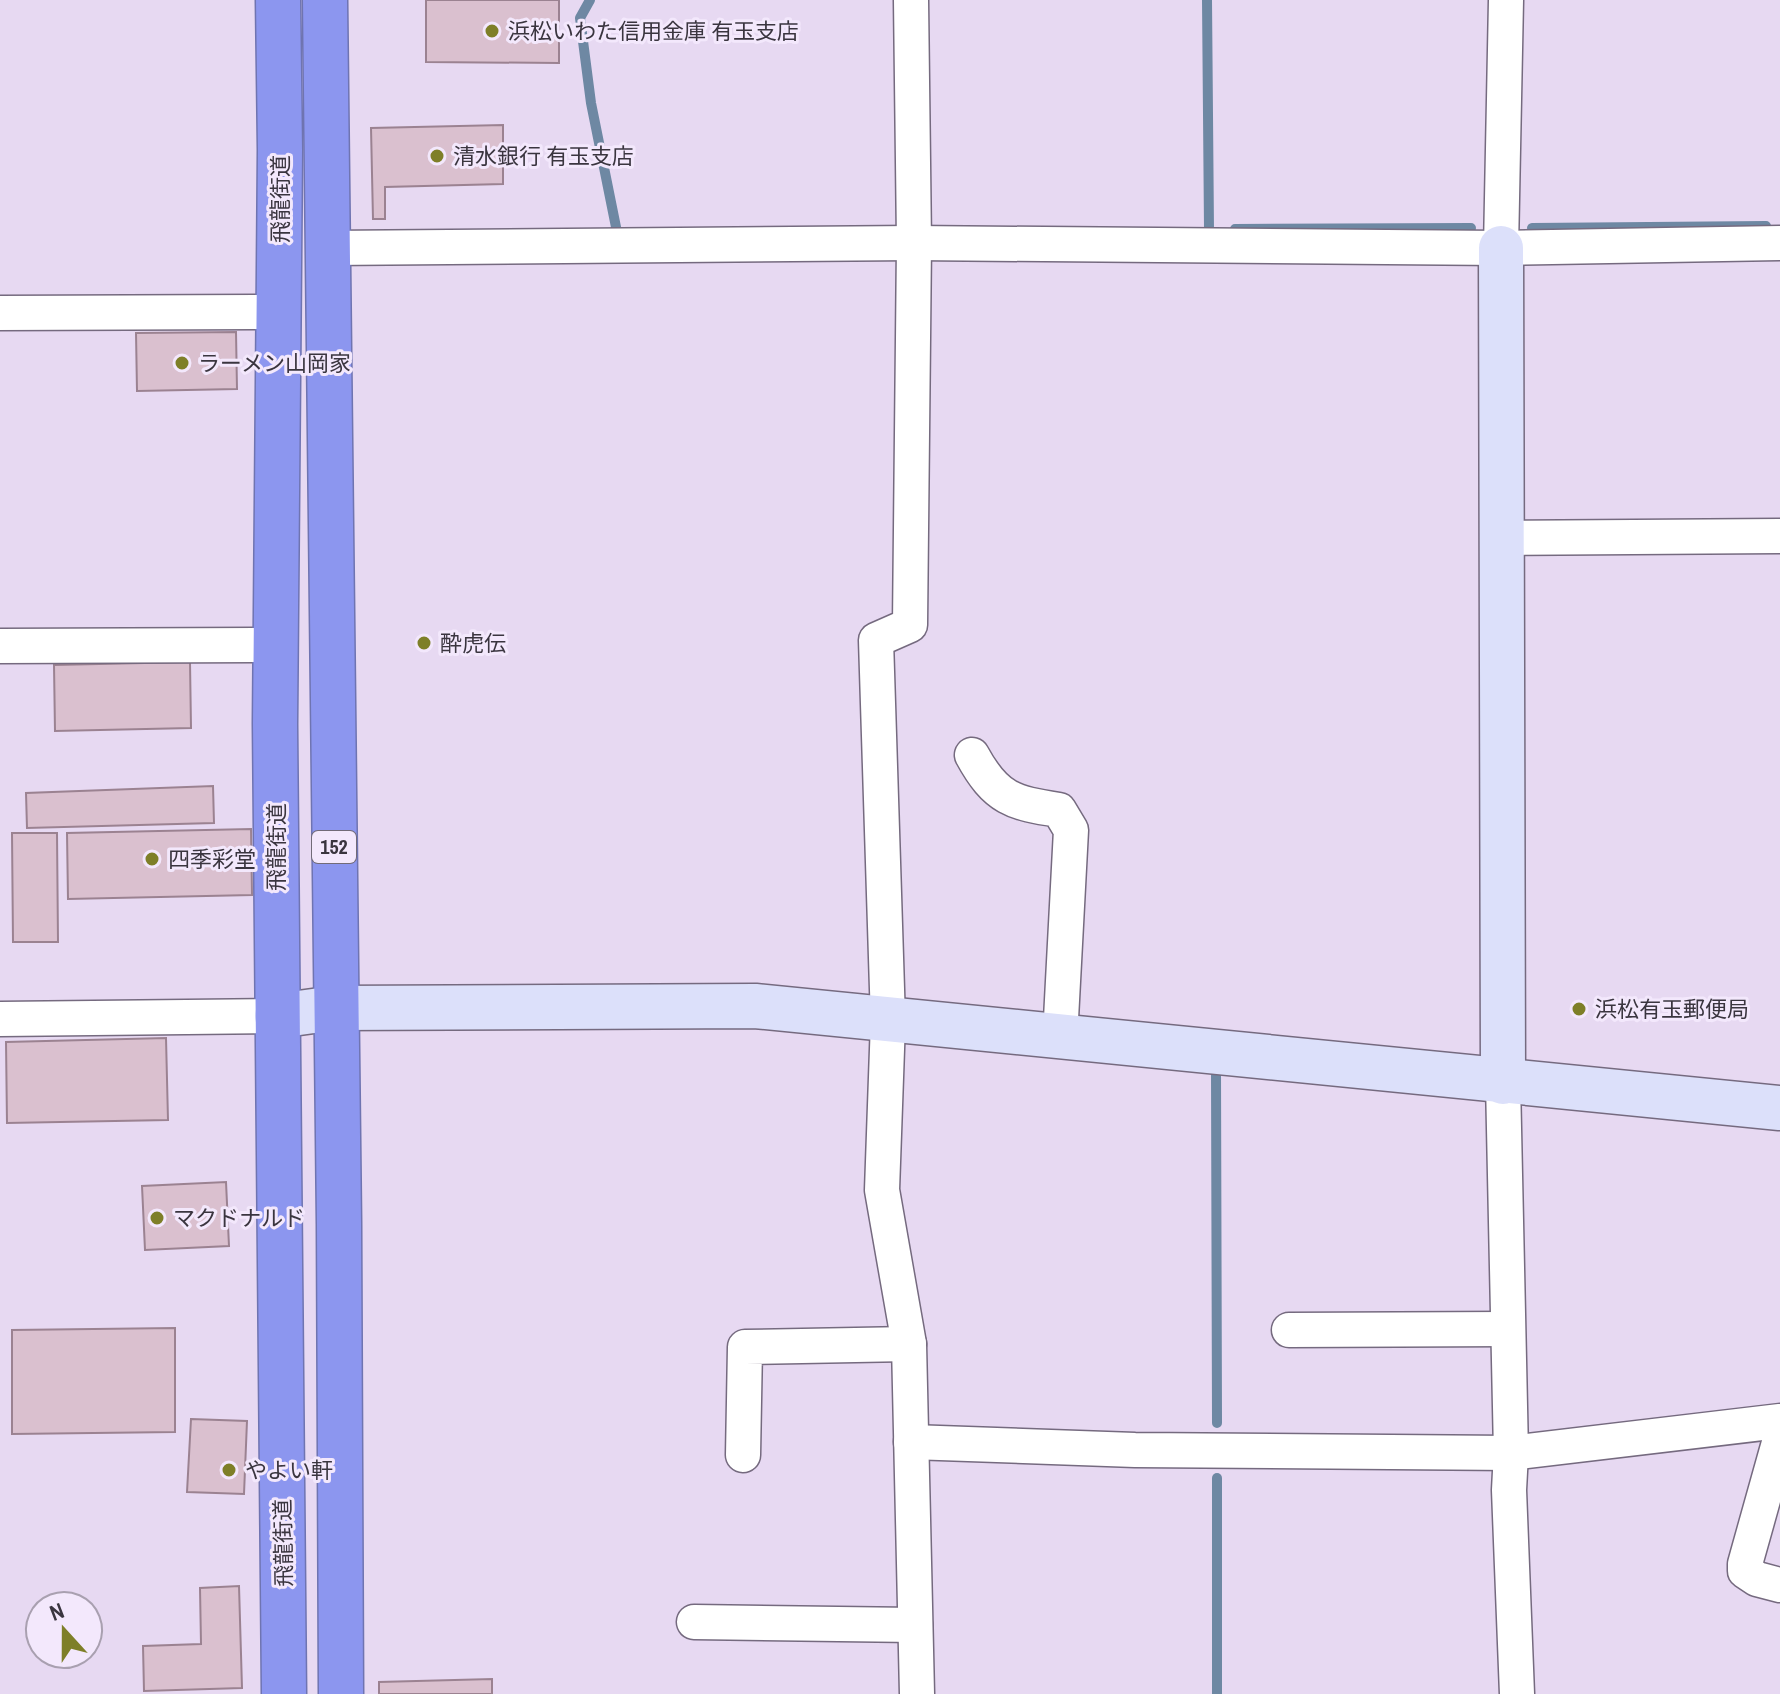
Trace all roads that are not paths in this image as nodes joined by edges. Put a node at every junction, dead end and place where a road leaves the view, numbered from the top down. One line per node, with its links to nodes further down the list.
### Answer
1 (278, 0): 9 (highway, 飛龍街道)
2 (325, 0): 7 (highway, 152)
3 (911, 0): 5 (street)
4 (1506, 0): 8 (street)
5 (914, 243): 7 (street); 8 (street); 19 (street)
6 (1780, 243): 8 (street)
7 (328, 248): 16 (highway, 152)
8 (1501, 248): 12 (street)
9 (280, 312): 10 (street); 13 (highway, 飛龍街道)
10 (0, 313)
11 (1780, 536): 12 (street)
12 (1502, 538): 21 (street)
13 (276, 645): 14 (street); 17 (highway, 飛龍街道)
14 (0, 646)
15 (972, 755): 20 (street)
16 (335, 1008): 17 (street); 19 (street); 35 (highway, 152)
17 (277, 1016): 18 (street); 34 (highway, 飛龍街道)
18 (0, 1019)
19 (888, 1021): 20 (street); 25 (street)
20 (1060, 1038): 21 (street)
21 (1503, 1082): 22 (street); 23 (street)
22 (1780, 1108)
23 (1507, 1329): 24 (street); 29 (street)
24 (1289, 1330)
25 (909, 1344): 28 (street); 30 (street)
26 (1780, 1421): 29 (street)
27 (1780, 1439): 31 (street)
28 (911, 1442): 29 (street); 33 (street)
29 (1511, 1453): 37 (street)
30 (743, 1455)
31 (1780, 1585)
32 (694, 1622): 33 (street)
33 (915, 1625): 36 (street)
34 (284, 1694)
35 (341, 1694)
36 (917, 1694)
37 (1517, 1694)

